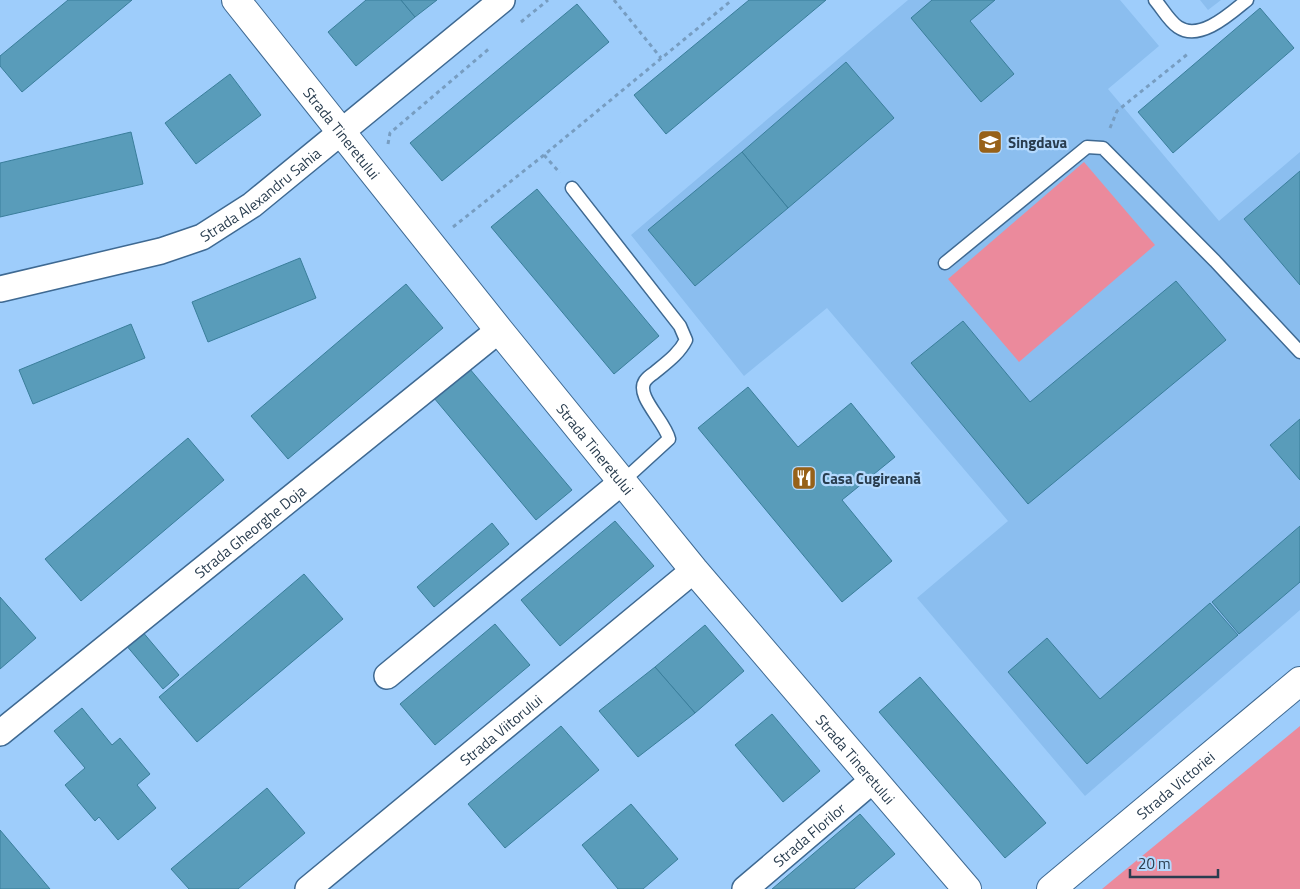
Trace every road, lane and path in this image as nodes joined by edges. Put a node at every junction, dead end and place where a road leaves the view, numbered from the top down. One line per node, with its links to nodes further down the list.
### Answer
1 (236, 0): 12 (street, Strada Tineretului)
2 (502, 0): 12 (street, Strada Alexandru Sahia)
3 (548, 0): 8 (path)
4 (614, 0): 11 (path)
5 (732, 0): 11 (path)
6 (1156, 0): 9 (lane)
7 (1247, 0): 9 (lane)
8 (518, 25)
9 (1196, 30): 13 (path)
10 (495, 44): 14 (path)
11 (661, 58): 16 (path)
12 (341, 132): 18 (street, Strada Alexandru Sahia); 19 (street, Strada Tineretului)
13 (1103, 148): 17 (lane); 20 (lane)
14 (386, 149)
15 (572, 188): 21 (lane)
16 (446, 232)
17 (945, 263)
18 (0, 289)
19 (499, 330): 21 (street, Strada Tineretului); 25 (street, Strada Gheorghe Doja)
20 (1300, 352)
21 (623, 481): 22 (street, Strada Tineretului); 23 (street)
22 (694, 570): 26 (street, Strada Tineretului); 27 (street, Strada Viitorului)
23 (386, 676)
24 (1300, 681): 30 (street, Strada Victoriei)
25 (0, 733)
26 (872, 780): 28 (street, Strada Florilor); 29 (street, Strada Tineretului)
27 (308, 889)
28 (745, 889)
29 (966, 889)
30 (1051, 889)

